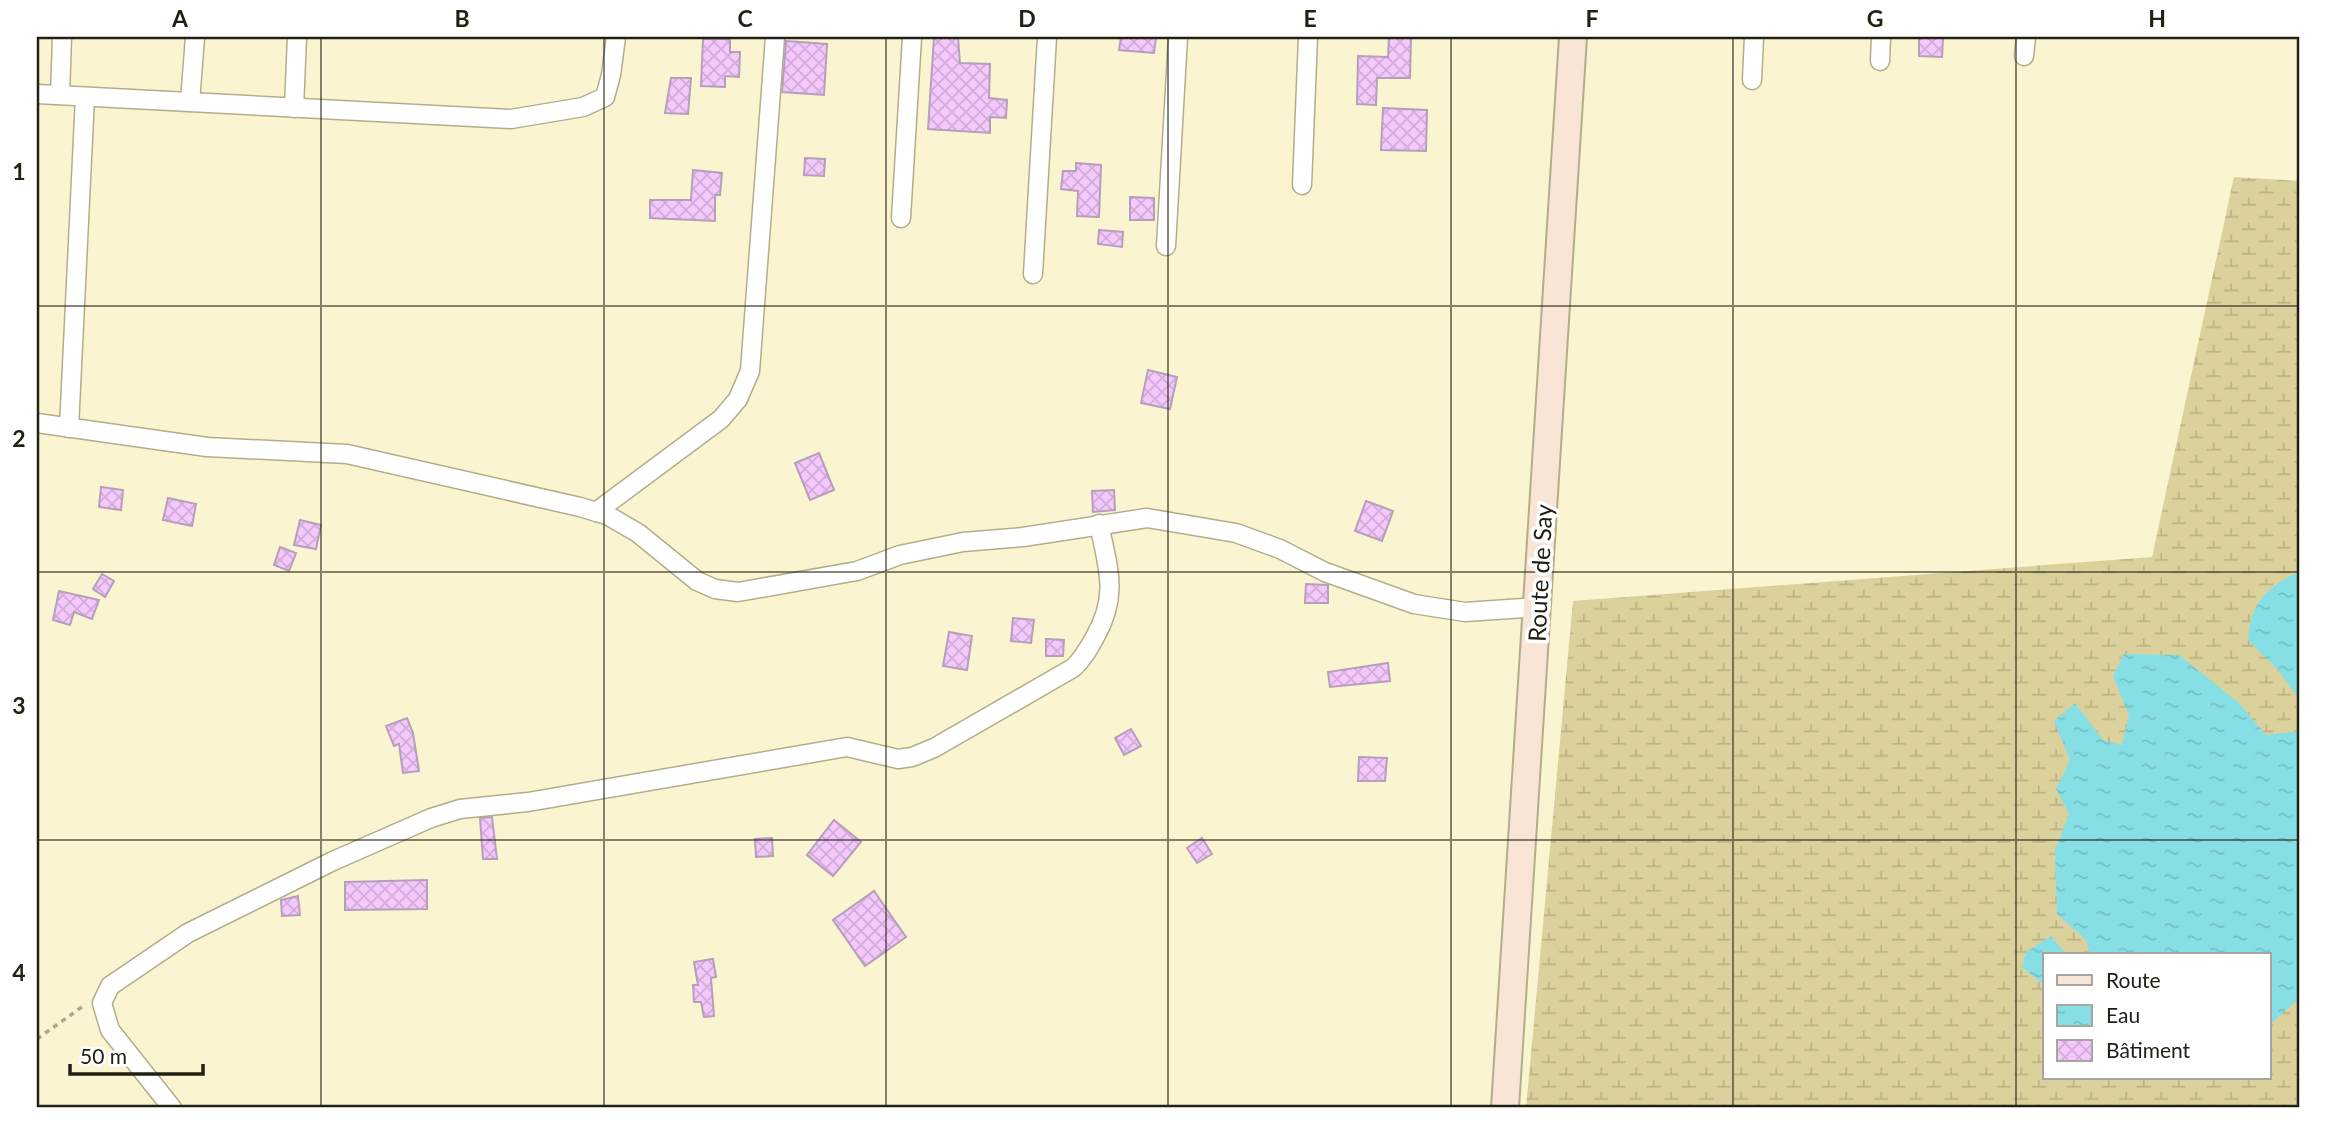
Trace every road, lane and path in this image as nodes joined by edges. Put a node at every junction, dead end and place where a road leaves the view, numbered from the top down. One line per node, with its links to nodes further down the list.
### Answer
1 (62, 37): 18 (street)
2 (195, 37): 20 (street)
3 (297, 37): 21 (street)
4 (616, 37): 21 (street)
5 (775, 37): 28 (street)
6 (912, 37): 23 (street)
7 (1047, 37): 25 (street)
8 (1178, 37): 24 (street)
9 (1308, 37): 22 (street)
10 (1573, 37): 30 (main road, Route de Say)
11 (1754, 37): 16 (street)
12 (1881, 37): 15 (street)
13 (2026, 37): 14 (street)
14 (2024, 56)
15 (1880, 61)
16 (1752, 80)
17 (37, 94): 18 (street)
18 (60, 95): 19 (street)
19 (85, 97): 20 (street); 27 (street)
20 (190, 102): 21 (street)
21 (294, 108)
22 (1301, 185)
23 (901, 218)
24 (1166, 246)
25 (1033, 274)
26 (37, 423): 27 (street)
27 (69, 428): 28 (street)
28 (596, 512): 29 (street)
29 (1099, 524): 30 (street); 31 (street)
30 (1539, 607): 34 (main road, Route de Say)
31 (110, 986): 32 (path); 33 (street)
32 (37, 1039)
33 (172, 1108)
34 (1505, 1108)

